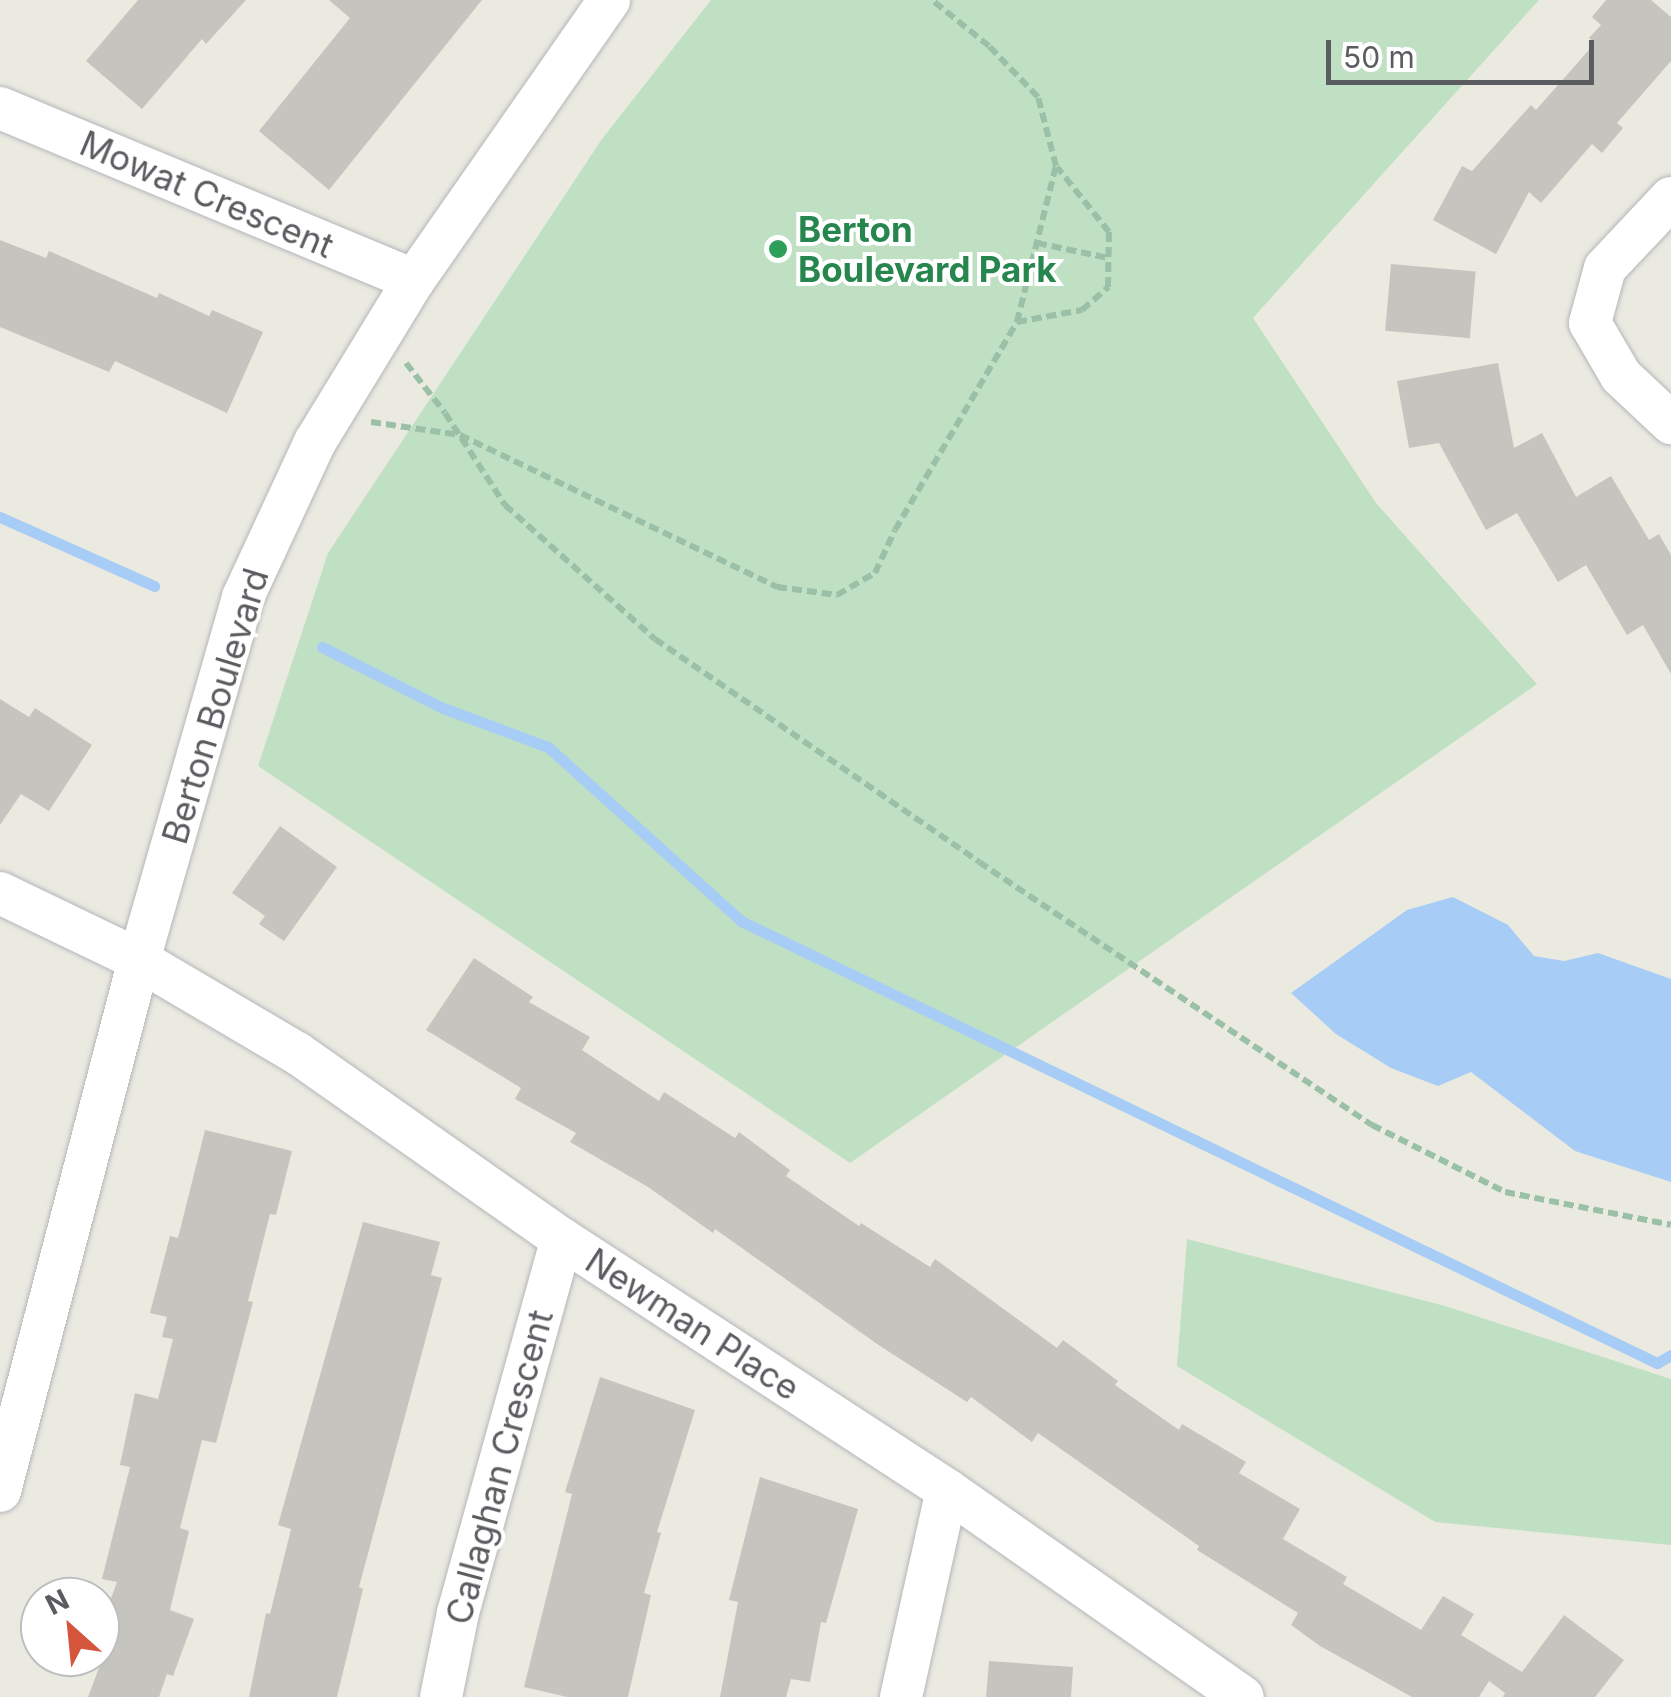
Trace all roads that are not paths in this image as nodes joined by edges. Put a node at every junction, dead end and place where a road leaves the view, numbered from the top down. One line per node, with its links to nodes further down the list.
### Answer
1 (610, 0): 4 (street, Berton Boulevard)
2 (0, 108): 4 (street, Mowat Crescent)
3 (1671, 198): 5 (street)
4 (414, 280): 7 (street, Berton Boulevard)
5 (1671, 422)
6 (0, 893): 7 (street, Newman Place)
7 (139, 960): 8 (street, Newman Place); 10 (street, Berton Boulevard)
8 (562, 1238): 9 (street, Newman Place); 11 (street, Callaghan Crescent)
9 (947, 1490): 12 (street); 13 (street, Newman Place)
10 (0, 1491)
11 (441, 1697)
12 (901, 1697)
13 (1242, 1697)

